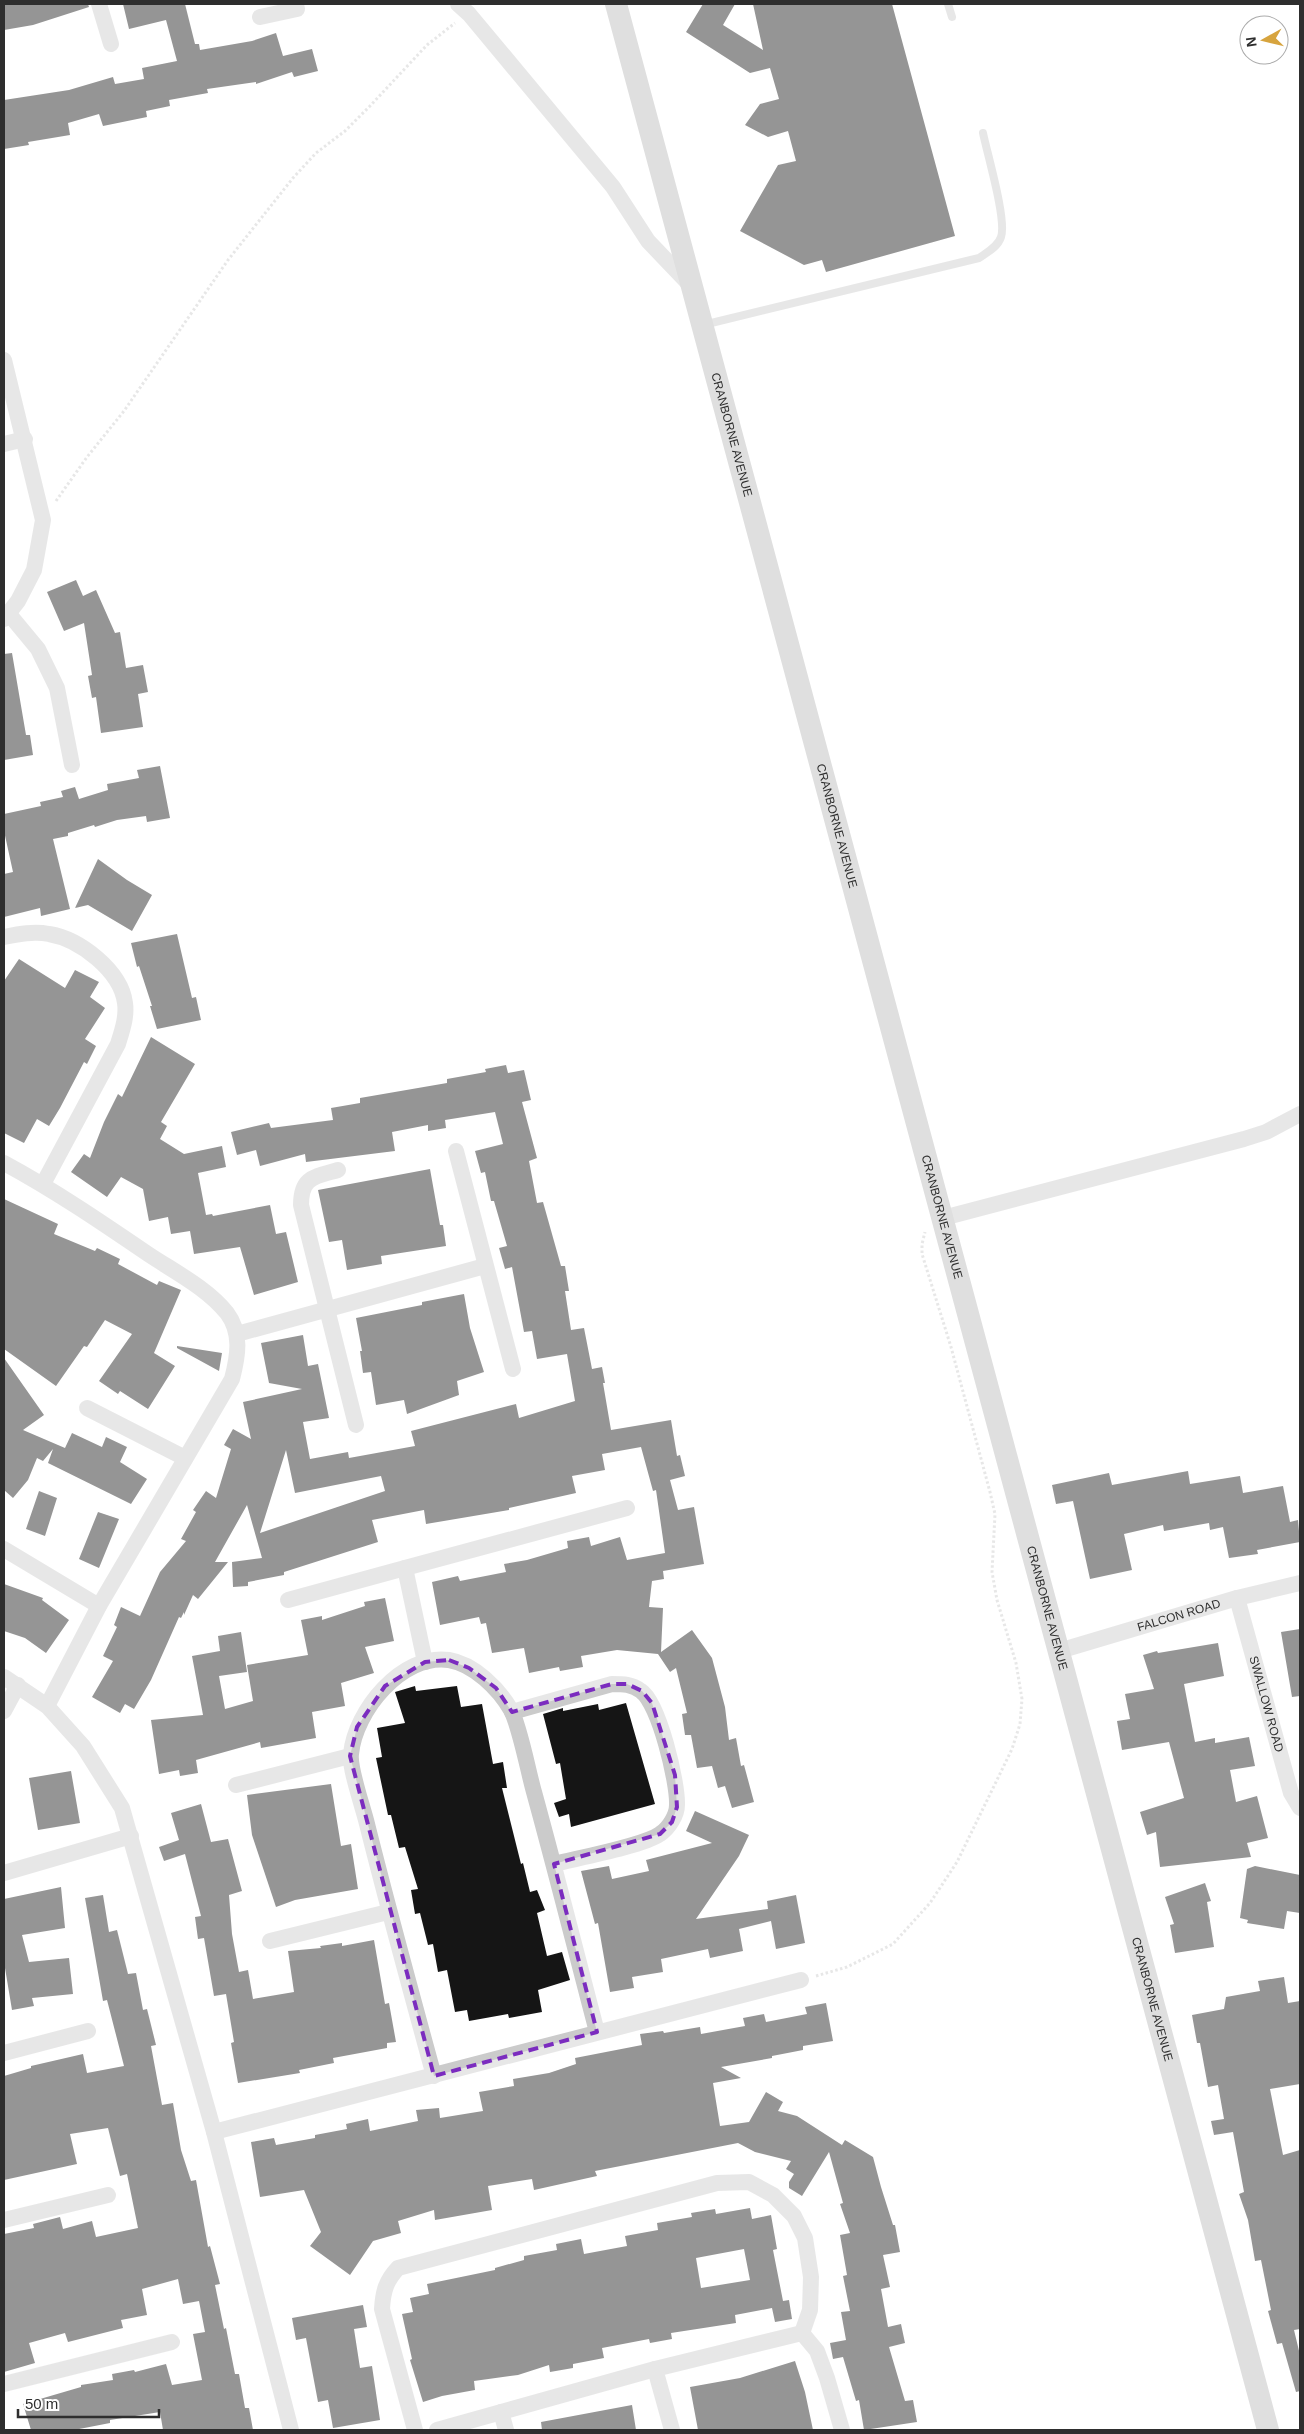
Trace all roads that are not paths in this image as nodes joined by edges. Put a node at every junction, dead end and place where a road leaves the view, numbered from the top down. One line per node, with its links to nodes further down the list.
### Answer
1 (99, 4): 8 (street)
2 (296, 4): 6 (street)
3 (616, 4): 10 (street, CRANBORNE AVENUE)
4 (948, 4): 7 (lane)
5 (463, 9): 10 (street)
6 (260, 17)
7 (952, 17)
8 (111, 44)
9 (983, 133): 11 (lane)
10 (690, 285): 11 (street, CRANBORNE AVENUE)
11 (701, 326): 23 (street, CRANBORNE AVENUE)
12 (4, 360): 13 (street)
13 (25, 439): 14 (street); 15 (street)
14 (4, 444)
15 (6, 616): 16 (street)
16 (72, 766)
17 (4, 937): 22 (street)
18 (1300, 1114): 23 (street)
19 (456, 1152): 24 (street)
20 (4, 1163): 22 (street)
21 (338, 1170): 25 (street)
22 (43, 1184): 26 (street)
23 (943, 1218): 38 (street, CRANBORNE AVENUE)
24 (486, 1266): 25 (street); 27 (street)
25 (326, 1310): 26 (street); 29 (street)
26 (237, 1334): 30 (street)
27 (512, 1369)
28 (87, 1408): 30 (street)
29 (356, 1425)
30 (185, 1458): 37 (street)
31 (626, 1508): 33 (street)
32 (4, 1549): 37 (street)
33 (405, 1568): 36 (street); 39 (street)
34 (1300, 1583): 35 (street, FALCON ROAD)
35 (1237, 1598): 38 (street, FALCON ROAD); 46 (street, SWALLOW ROAD)
36 (288, 1600)
37 (99, 1606): 41 (street)
38 (1058, 1651): 71 (street, CRANBORNE AVENUE)
39 (424, 1662): 43 (street); 44 (street)
40 (11, 1681): 41 (street); 42 (street)
41 (47, 1706): 47 (street)
42 (4, 1711)
43 (512, 1712): 48 (street); 48 (street)
44 (350, 1756): 45 (street); 50 (street)
45 (236, 1785)
46 (1300, 1808)
47 (131, 1836): 49 (street); 57 (street)
48 (554, 1864): 54 (street)
49 (4, 1873)
50 (388, 1912): 51 (street); 56 (street)
51 (270, 1941)
52 (801, 1980): 54 (street)
53 (88, 2031): 55 (street)
54 (597, 2032): 56 (street)
55 (4, 2053)
56 (434, 2076): 57 (street)
57 (214, 2132): 65 (street)
58 (108, 2195): 59 (street)
59 (4, 2220)
60 (802, 2333): 62 (street); 66 (street); 70 (street)
61 (172, 2342): 63 (street)
62 (655, 2369): 64 (street); 69 (street)
63 (4, 2384)
64 (501, 2412): 67 (street); 68 (street)
65 (291, 2430)
66 (415, 2430)
67 (437, 2430)
68 (506, 2430)
69 (672, 2430)
70 (842, 2430)
71 (1268, 2430)

